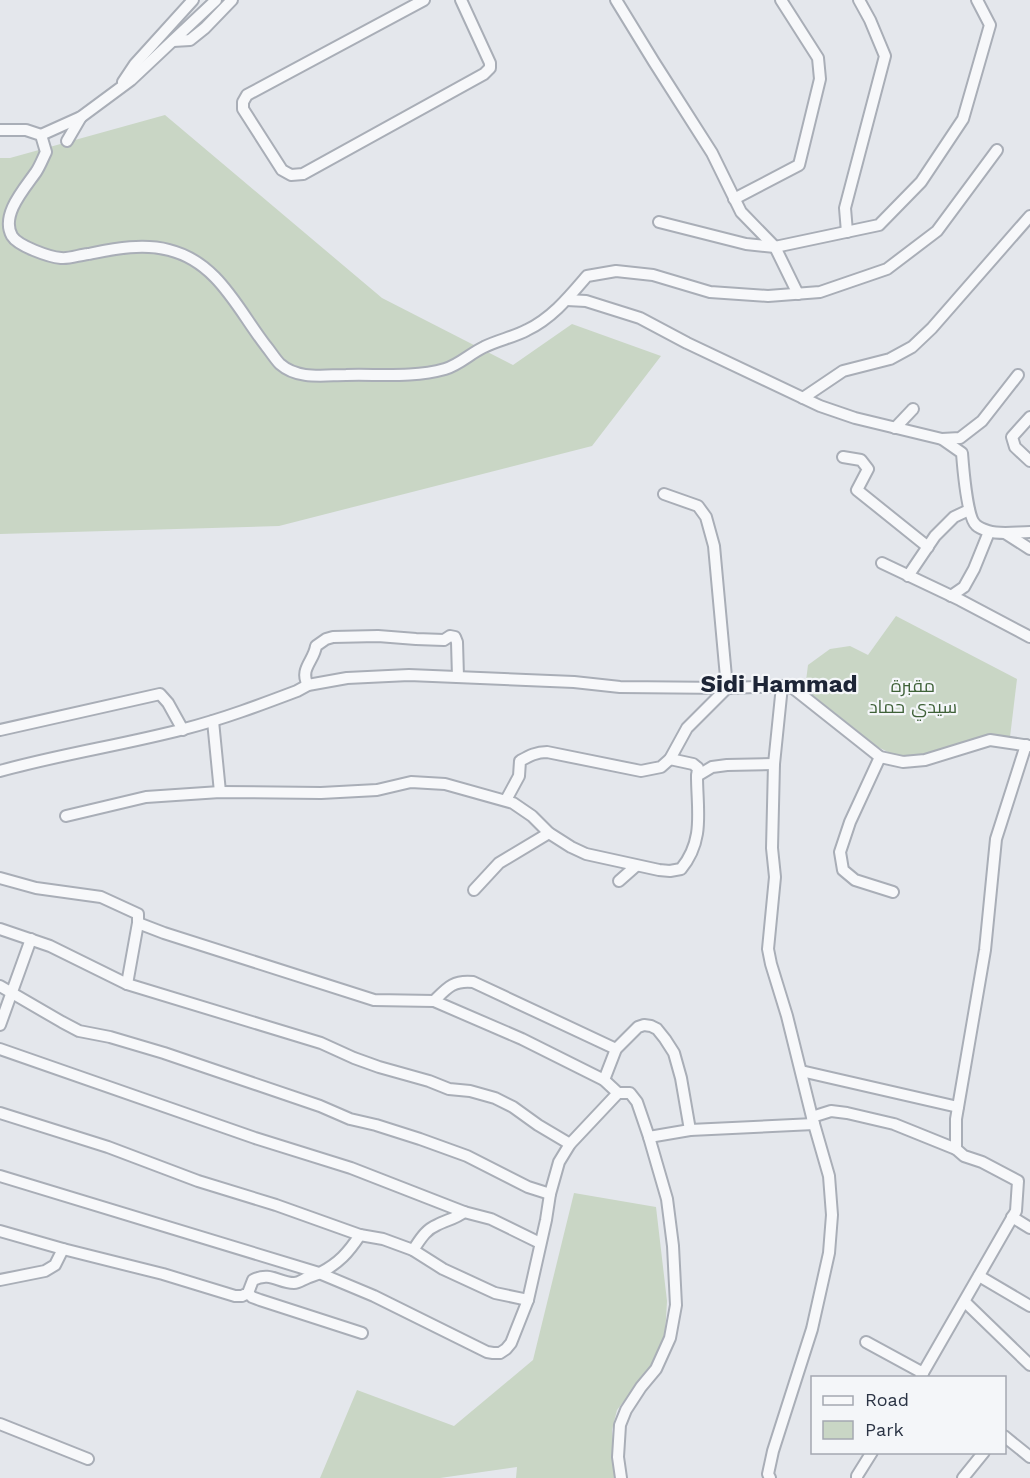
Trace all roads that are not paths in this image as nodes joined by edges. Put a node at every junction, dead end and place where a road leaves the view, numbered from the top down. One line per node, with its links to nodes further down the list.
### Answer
1 (193, 0): 11 (street)
2 (216, 0): 10 (street)
3 (232, 0): 10 (street)
4 (424, 0): 5 (street)
5 (461, 0)
6 (616, 0): 17 (street)
7 (781, 0): 17 (street)
8 (859, 0): 20 (street)
9 (977, 0): 20 (street)
10 (173, 40): 11 (street)
11 (118, 89): 12 (street)
12 (81, 117): 14 (street); 15 (street)
13 (0, 130): 14 (street)
14 (41, 135): 23 (street)
15 (68, 141)
16 (997, 150): 22 (street)
17 (734, 199): 21 (street)
18 (1030, 216): 25 (street)
19 (659, 222): 21 (street)
20 (847, 232): 21 (street)
21 (776, 247): 22 (street)
22 (798, 294): 23 (street)
23 (567, 300): 25 (street)
24 (1018, 375): 29 (street)
25 (803, 398): 28 (street)
26 (913, 409): 28 (street)
27 (1030, 417): 33 (street)
28 (895, 428): 30 (street)
29 (960, 438): 30 (street); 31 (street)
30 (942, 439): 31 (street)
31 (962, 453): 35 (street)
32 (843, 457): 39 (street)
33 (1030, 460)
34 (664, 494): 48 (street)
35 (969, 510): 36 (street); 39 (street)
36 (989, 532): 38 (street); 43 (street)
37 (1030, 532): 38 (street)
38 (1004, 533): 40 (street)
39 (928, 547): 42 (street)
40 (1030, 549)
41 (882, 563): 42 (street)
42 (908, 576): 43 (street)
43 (951, 596): 44 (street)
44 (1030, 637)
45 (458, 677): 46 (street); 46 (street); 48 (street)
46 (308, 685): 49 (street)
47 (782, 686): 48 (street); 53 (street); 55 (street)
48 (727, 688): 54 (street)
49 (213, 721): 50 (street); 58 (street)
50 (183, 729): 51 (street); 56 (street)
51 (0, 730)
52 (1028, 746): 53 (street); 80 (street)
53 (880, 757): 66 (street)
54 (670, 759): 57 (street); 59 (street)
55 (774, 764): 57 (street); 77 (street)
56 (0, 771)
57 (697, 776): 62 (street)
58 (220, 792): 59 (street); 60 (street)
59 (506, 800): 61 (street)
60 (66, 816)
61 (549, 833): 62 (street); 65 (street)
62 (636, 866): 64 (street)
63 (0, 878): 67 (street)
64 (619, 881)
65 (474, 890)
66 (893, 892)
67 (138, 923): 70 (street); 73 (street)
68 (0, 928): 69 (street)
69 (31, 939): 70 (street); 72 (street)
70 (127, 984): 85 (street)
71 (0, 986): 72 (street)
72 (12, 992): 74 (street); 88 (street)
73 (434, 1000): 76 (street); 78 (street)
74 (0, 1025)
75 (0, 1049): 89 (street)
76 (616, 1049): 78 (street); 83 (street)
77 (801, 1071): 80 (street); 82 (street)
78 (604, 1080): 79 (street)
79 (618, 1093): 84 (street); 85 (street)
80 (958, 1107): 86 (street)
81 (0, 1113): 93 (street)
82 (813, 1120): 83 (street); 86 (street); 114 (street)
83 (690, 1130): 84 (street)
84 (650, 1137): 115 (street)
85 (570, 1144): 88 (street)
86 (956, 1149): 90 (street)
87 (0, 1176): 97 (street)
88 (550, 1194): 94 (street)
89 (464, 1212): 94 (street); 96 (street)
90 (1012, 1217): 91 (street); 98 (street)
91 (1030, 1228)
92 (0, 1232): 95 (street)
93 (360, 1235): 96 (street); 97 (street)
94 (540, 1243): 101 (street)
95 (63, 1249): 99 (street); 100 (street)
96 (413, 1250): 101 (street)
97 (319, 1273): 100 (street); 101 (street)
98 (979, 1276): 102 (street); 103 (street)
99 (0, 1280)
100 (248, 1293): 104 (street)
101 (528, 1300)
102 (964, 1302): 106 (street); 107 (street)
103 (1030, 1306)
104 (362, 1333)
105 (866, 1342): 107 (street)
106 (1030, 1365)
107 (922, 1375)
108 (0, 1424): 113 (street)
109 (1006, 1437): 112 (street)
110 (871, 1454): 116 (street)
111 (982, 1454): 117 (street)
112 (1030, 1457)
113 (88, 1459)
114 (767, 1477)
115 (621, 1478)
116 (857, 1478)
117 (963, 1478)

